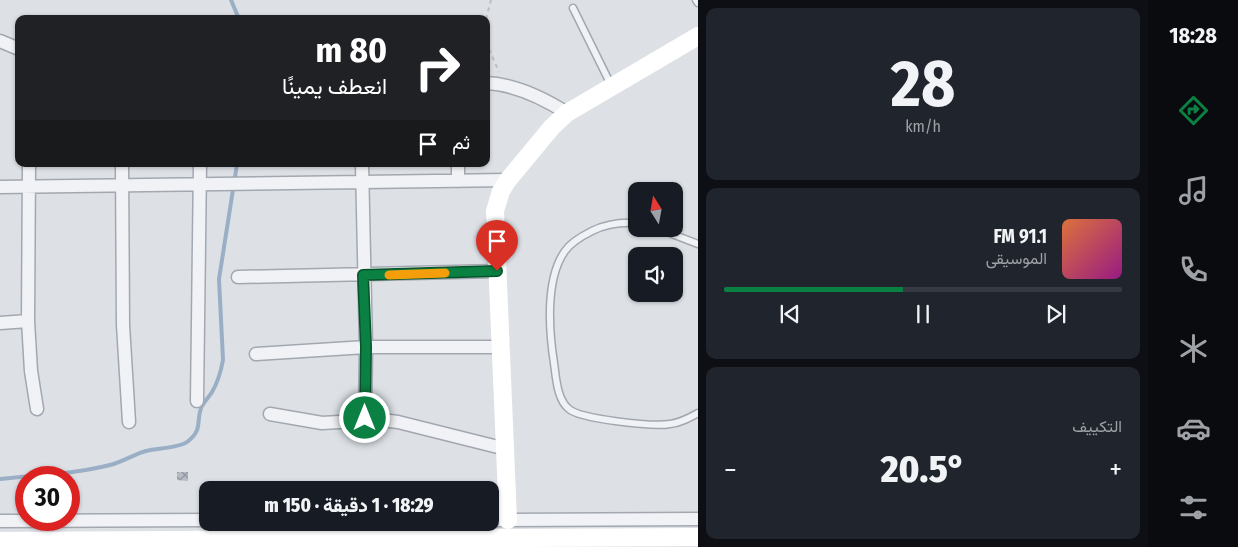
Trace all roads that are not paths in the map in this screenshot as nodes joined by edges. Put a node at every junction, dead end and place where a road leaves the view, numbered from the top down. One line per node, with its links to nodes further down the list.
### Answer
1 (572, 8): 6 (lane)
2 (698, 36): 6 (main road)
3 (0, 41): 4 (street)
4 (15, 47)
5 (490, 84): 7 (street)
6 (611, 86): 7 (main road)
7 (567, 113): 13 (main road)
8 (29, 167): 19 (street)
9 (122, 167): 17 (street)
10 (200, 167): 16 (street)
11 (362, 167): 15 (street)
12 (458, 167): 14 (street)
13 (508, 180): 14 (street); 23 (main road)
14 (458, 181): 15 (street)
15 (362, 182): 16 (street); 24 (street)
16 (199, 184): 17 (street); 31 (street)
17 (122, 185): 19 (street); 36 (street)
18 (0, 188): 19 (street)
19 (30, 188): 26 (street)
20 (628, 223): 33 (lane)
21 (682, 238): 22 (lane)
22 (698, 244)
23 (497, 271): 24 (street); 29 (main road)
24 (363, 275): 25 (street); 28 (street)
25 (238, 277)
26 (28, 322): 27 (street); 32 (street)
27 (0, 323)
28 (366, 347): 29 (street); 30 (street); 35 (street)
29 (502, 347): 37 (main road)
30 (256, 354)
31 (198, 401)
32 (37, 409)
33 (698, 413)
34 (270, 414): 35 (street)
35 (365, 418): 37 (street)
36 (129, 422)
37 (506, 449): 41 (main road)
38 (698, 519): 41 (street)
39 (199, 520): 42 (street)
40 (499, 520): 41 (street)
41 (508, 520)
42 (0, 521)
43 (698, 537): 44 (main road)
44 (0, 541)

